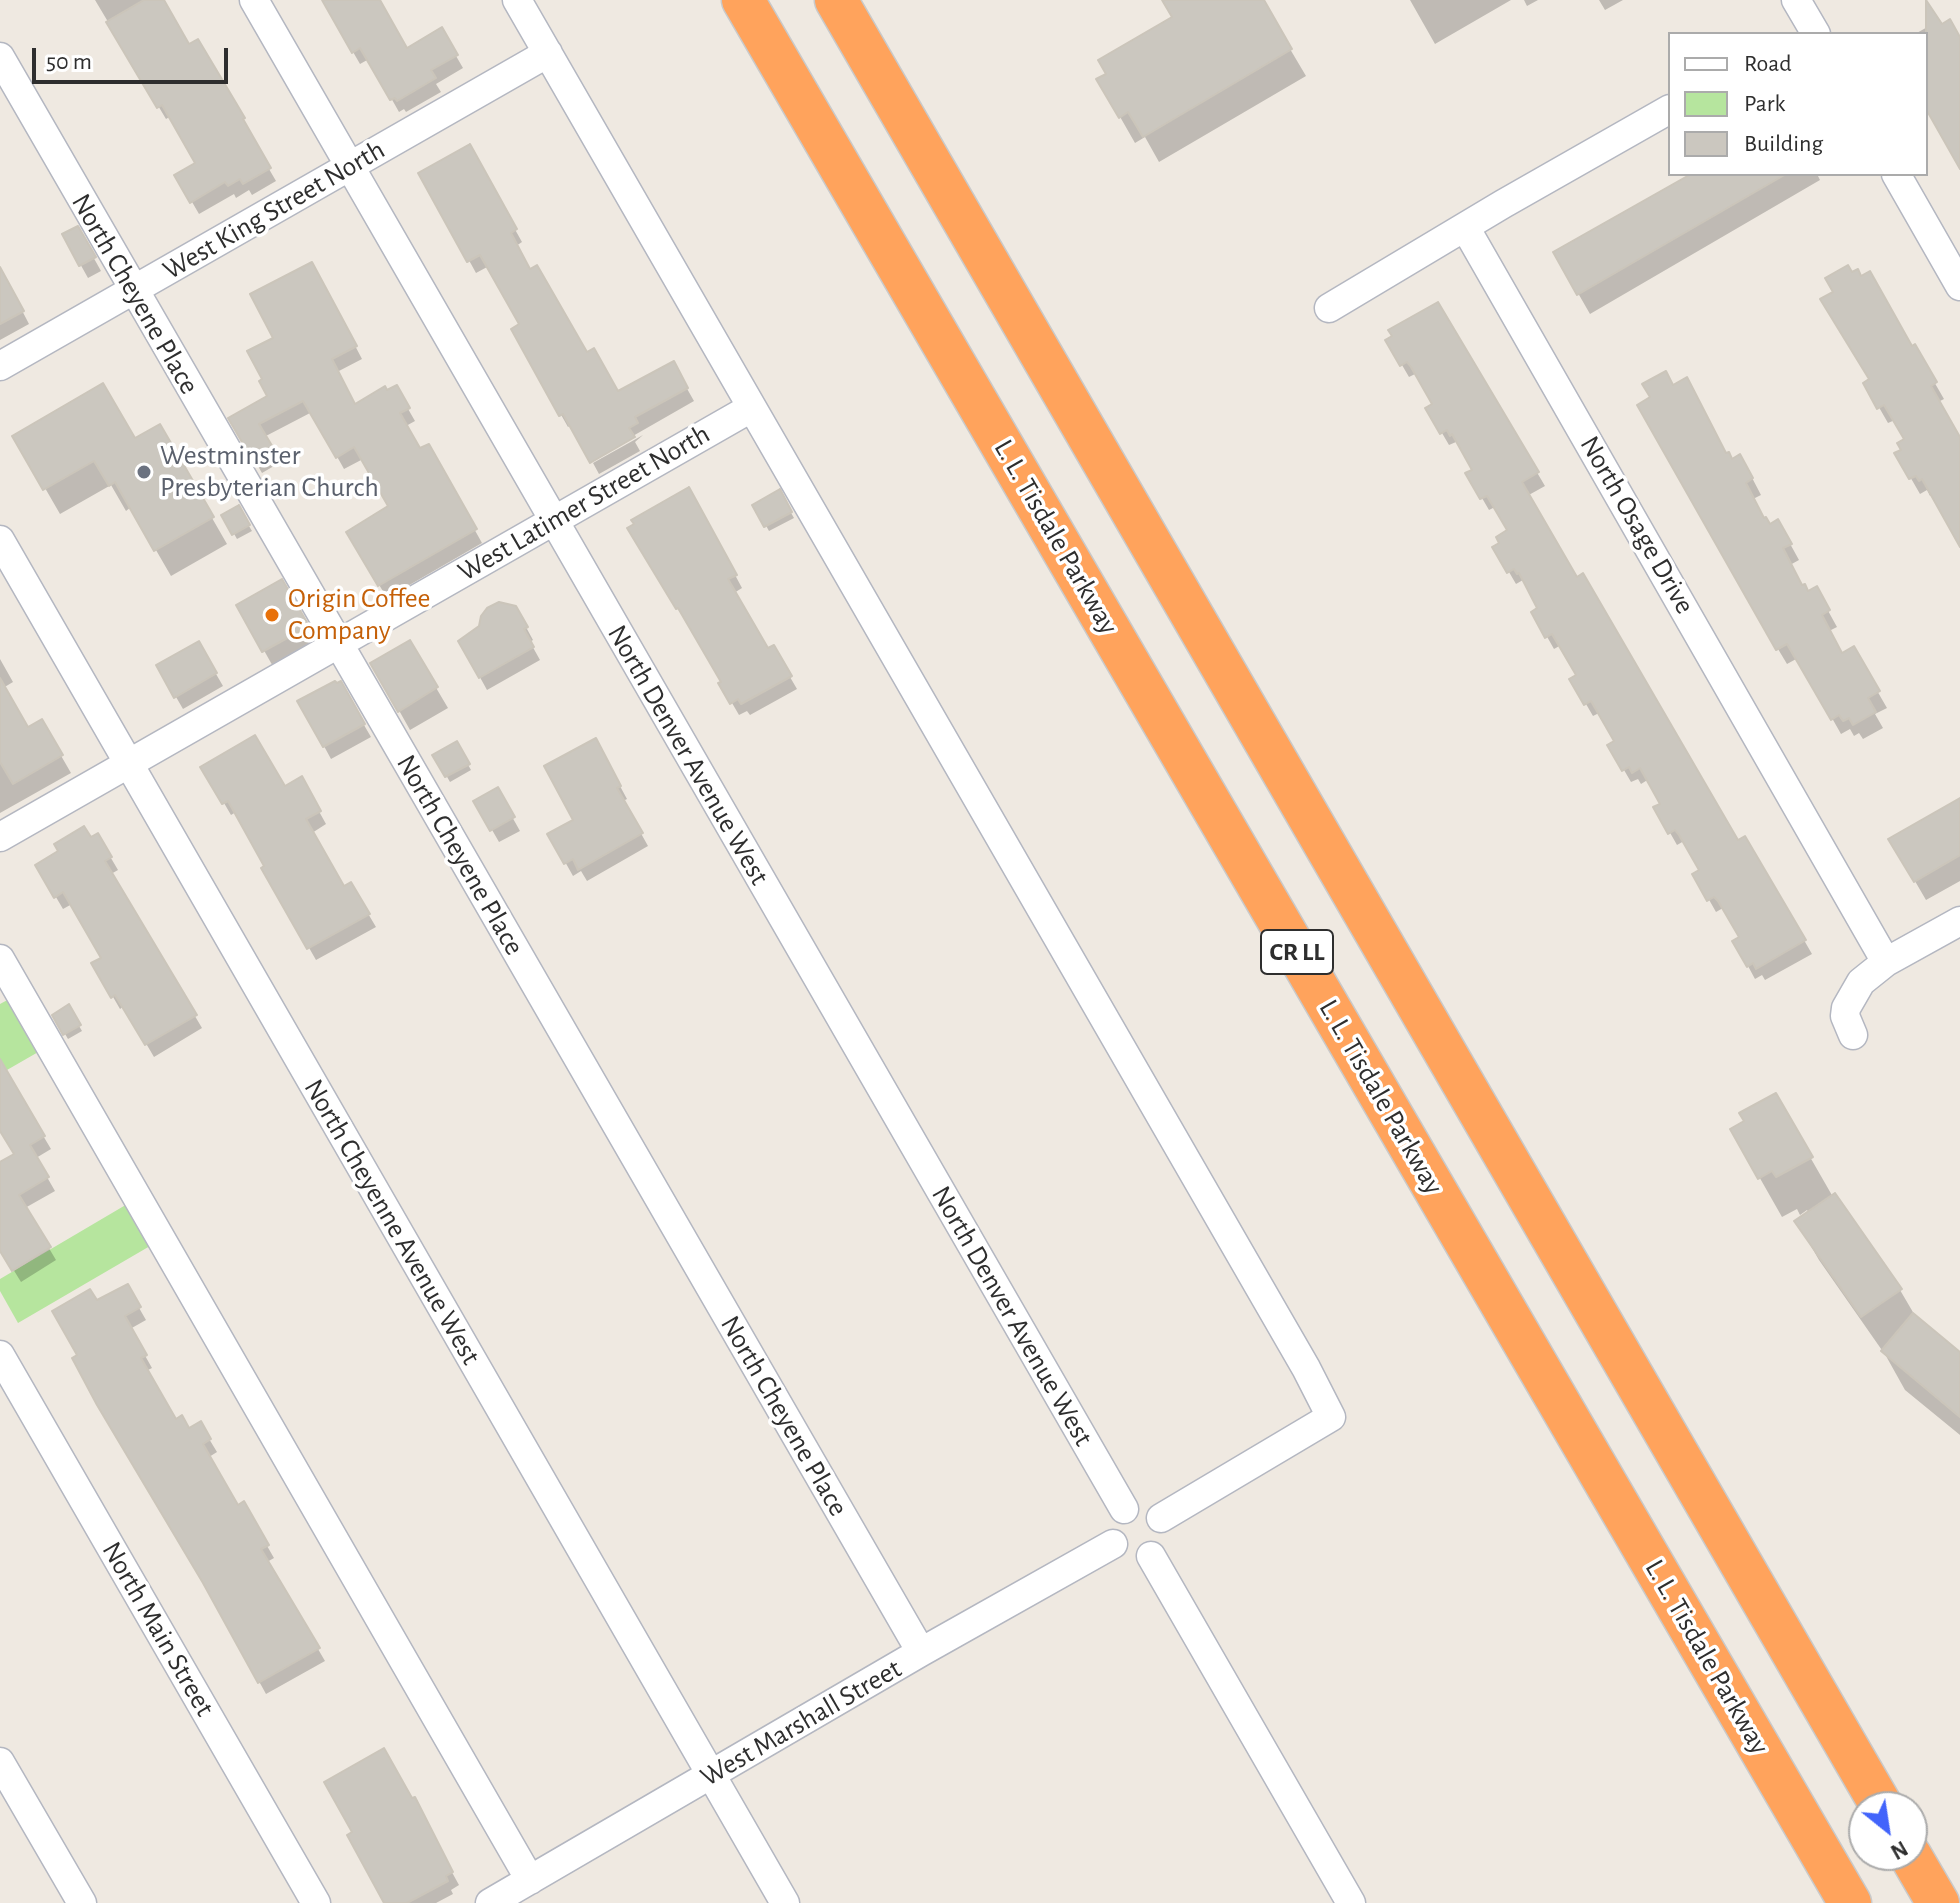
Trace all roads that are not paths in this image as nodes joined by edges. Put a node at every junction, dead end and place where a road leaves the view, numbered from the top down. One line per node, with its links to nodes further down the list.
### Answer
1 (254, 0): 10 (street, North Denver Avenue West)
2 (517, 0): 7 (street)
3 (743, 0): 43 (highway, L. L. Tisdale Parkway / CR LL)
4 (836, 0): 35 (highway, CR LL)
5 (1796, 0): 6 (street)
6 (1810, 32)
7 (548, 53): 10 (street, West King Street North); 17 (street)
8 (0, 57): 14 (street, North Cheyene Place)
9 (1668, 110): 12 (street)
10 (350, 168): 14 (street, West King Street North); 18 (street, North Denver Avenue West)
11 (1897, 176): 13 (street)
12 (1465, 227): 15 (street); 25 (street, North Osage Drive)
13 (1960, 286)
14 (133, 290): 16 (street, West King Street North); 20 (street, North Cheyene Place)
15 (1329, 308)
16 (0, 366)
17 (751, 408): 18 (street, West Latimer Street North); 29 (street)
18 (552, 521): 20 (street, West Latimer Street North); 28 (street, North Denver Avenue West)
19 (0, 540): 21 (street, North Cheyenne Avenue West)
20 (338, 644): 21 (street, West Latimer Street North); 32 (street, North Cheyene Place)
21 (128, 764): 22 (street, West Latimer Street North); 34 (street, North Cheyenne Avenue West)
22 (0, 837)
23 (1960, 921): 25 (street)
24 (0, 959): 37 (street)
25 (1886, 962): 26 (street)
26 (1853, 1035)
27 (0, 1355): 39 (street, North Main Street)
28 (1124, 1509): 29 (street); 30 (street)
29 (1161, 1518): 31 (street)
30 (1113, 1544): 31 (street); 32 (street, West Marshall Street)
31 (1151, 1556): 42 (street)
32 (921, 1652): 34 (street, West Marshall Street)
33 (0, 1762): 38 (street)
34 (712, 1776): 37 (street, West Marshall Street); 41 (street, North Cheyenne Avenue West)
35 (1873, 1791)
36 (1919, 1871): 44 (highway)
37 (530, 1880): 40 (street, West Marshall Street)
38 (82, 1903)
39 (316, 1903)
40 (490, 1903)
41 (785, 1903)
42 (1351, 1903)
43 (1850, 1903)
44 (1938, 1903)

